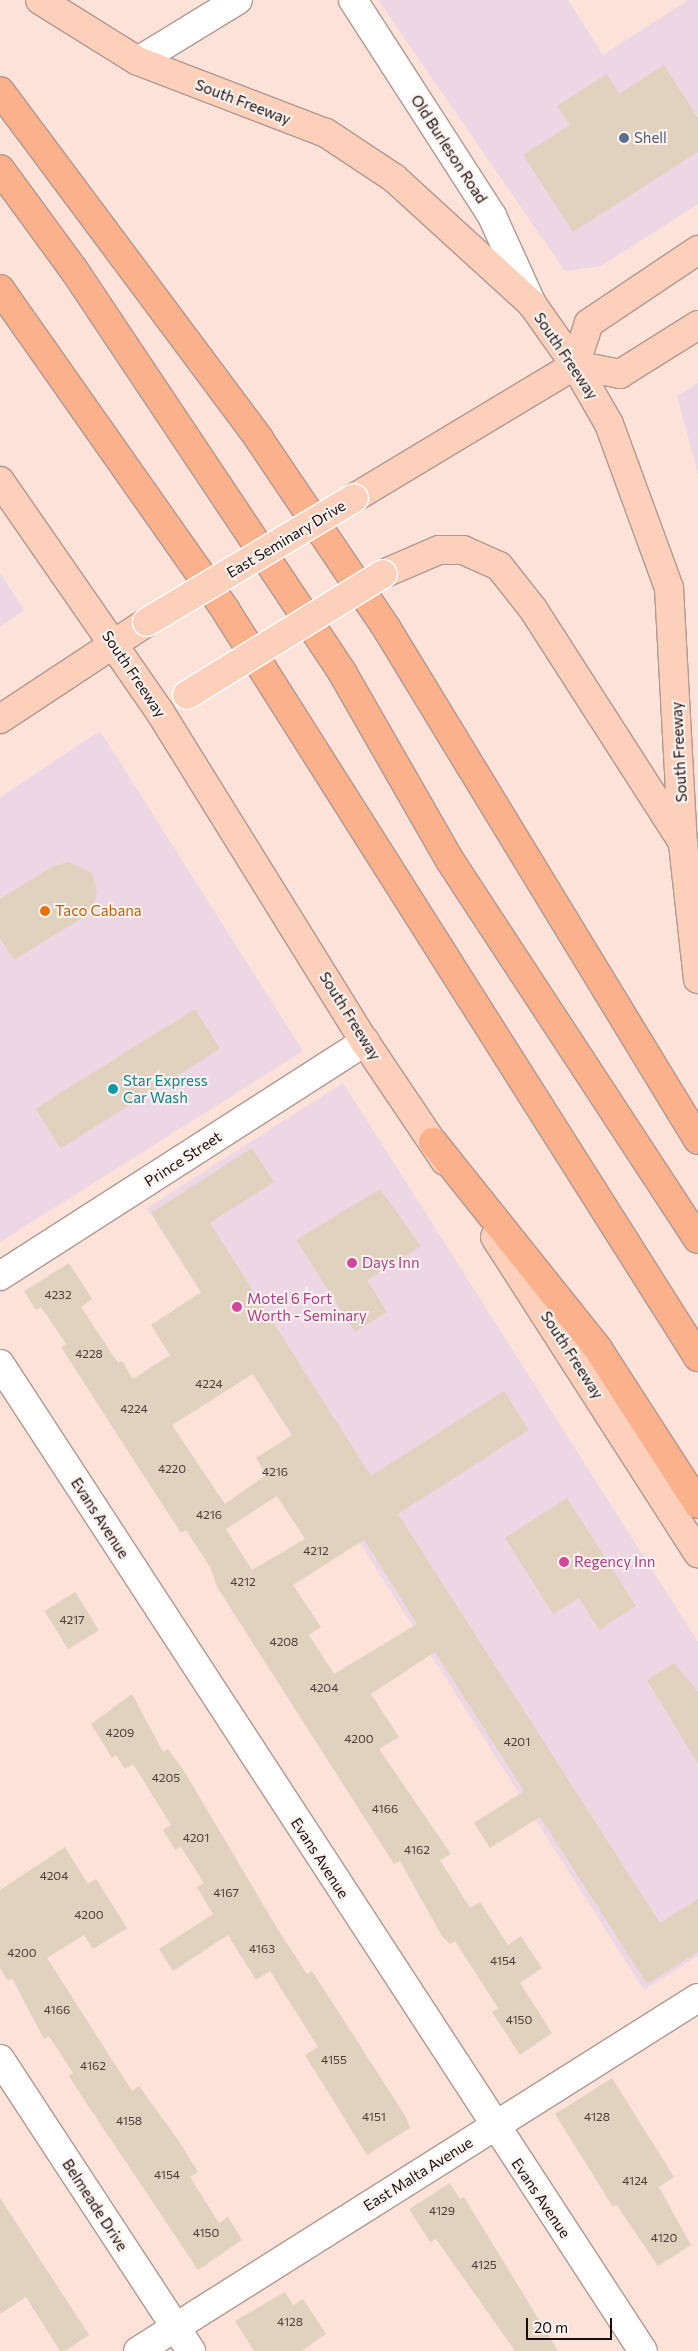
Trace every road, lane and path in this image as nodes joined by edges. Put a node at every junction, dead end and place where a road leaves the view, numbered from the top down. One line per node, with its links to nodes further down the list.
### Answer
1 (40, 0): 4 (main road, South Freeway)
2 (238, 0): 4 (street)
3 (353, 0): 9 (street, Old Burleson Road)
4 (138, 61): 9 (main road, South Freeway)
5 (0, 91): 19 (highway)
6 (0, 169): 21 (highway)
7 (698, 250): 11 (main road)
8 (0, 289): 23 (highway)
9 (532, 304): 11 (main road, South Freeway)
10 (698, 324): 11 (main road)
11 (575, 365): 13 (main road, East Seminary Drive, bridge); 16 (main road, South Freeway)
12 (0, 481): 13 (main road, South Freeway)
13 (112, 643): 14 (main road, South Freeway); 15 (main road, East Seminary Drive)
14 (160, 712): 16 (main road, bridge); 18 (main road, South Freeway)
15 (0, 719)
16 (684, 844): 17 (main road, South Freeway)
17 (698, 979)
18 (365, 1042): 20 (main road, South Freeway); 22 (street, Prince Street)
19 (698, 1140)
20 (433, 1142): 25 (highway); 26 (main road, South Freeway)
21 (698, 1239)
22 (0, 1276)
23 (698, 1357)
24 (0, 1364): 29 (street, Evans Avenue)
25 (698, 1504)
26 (698, 1553)
27 (698, 1998): 29 (street, East Malta Avenue)
28 (0, 2059): 30 (street, Belmeade Drive)
29 (494, 2126): 30 (street, East Malta Avenue); 33 (street, Evans Avenue)
30 (176, 2328): 31 (street, East Malta Avenue); 32 (street, Belmeade Drive)
31 (138, 2351)
32 (191, 2351)
33 (643, 2351)

